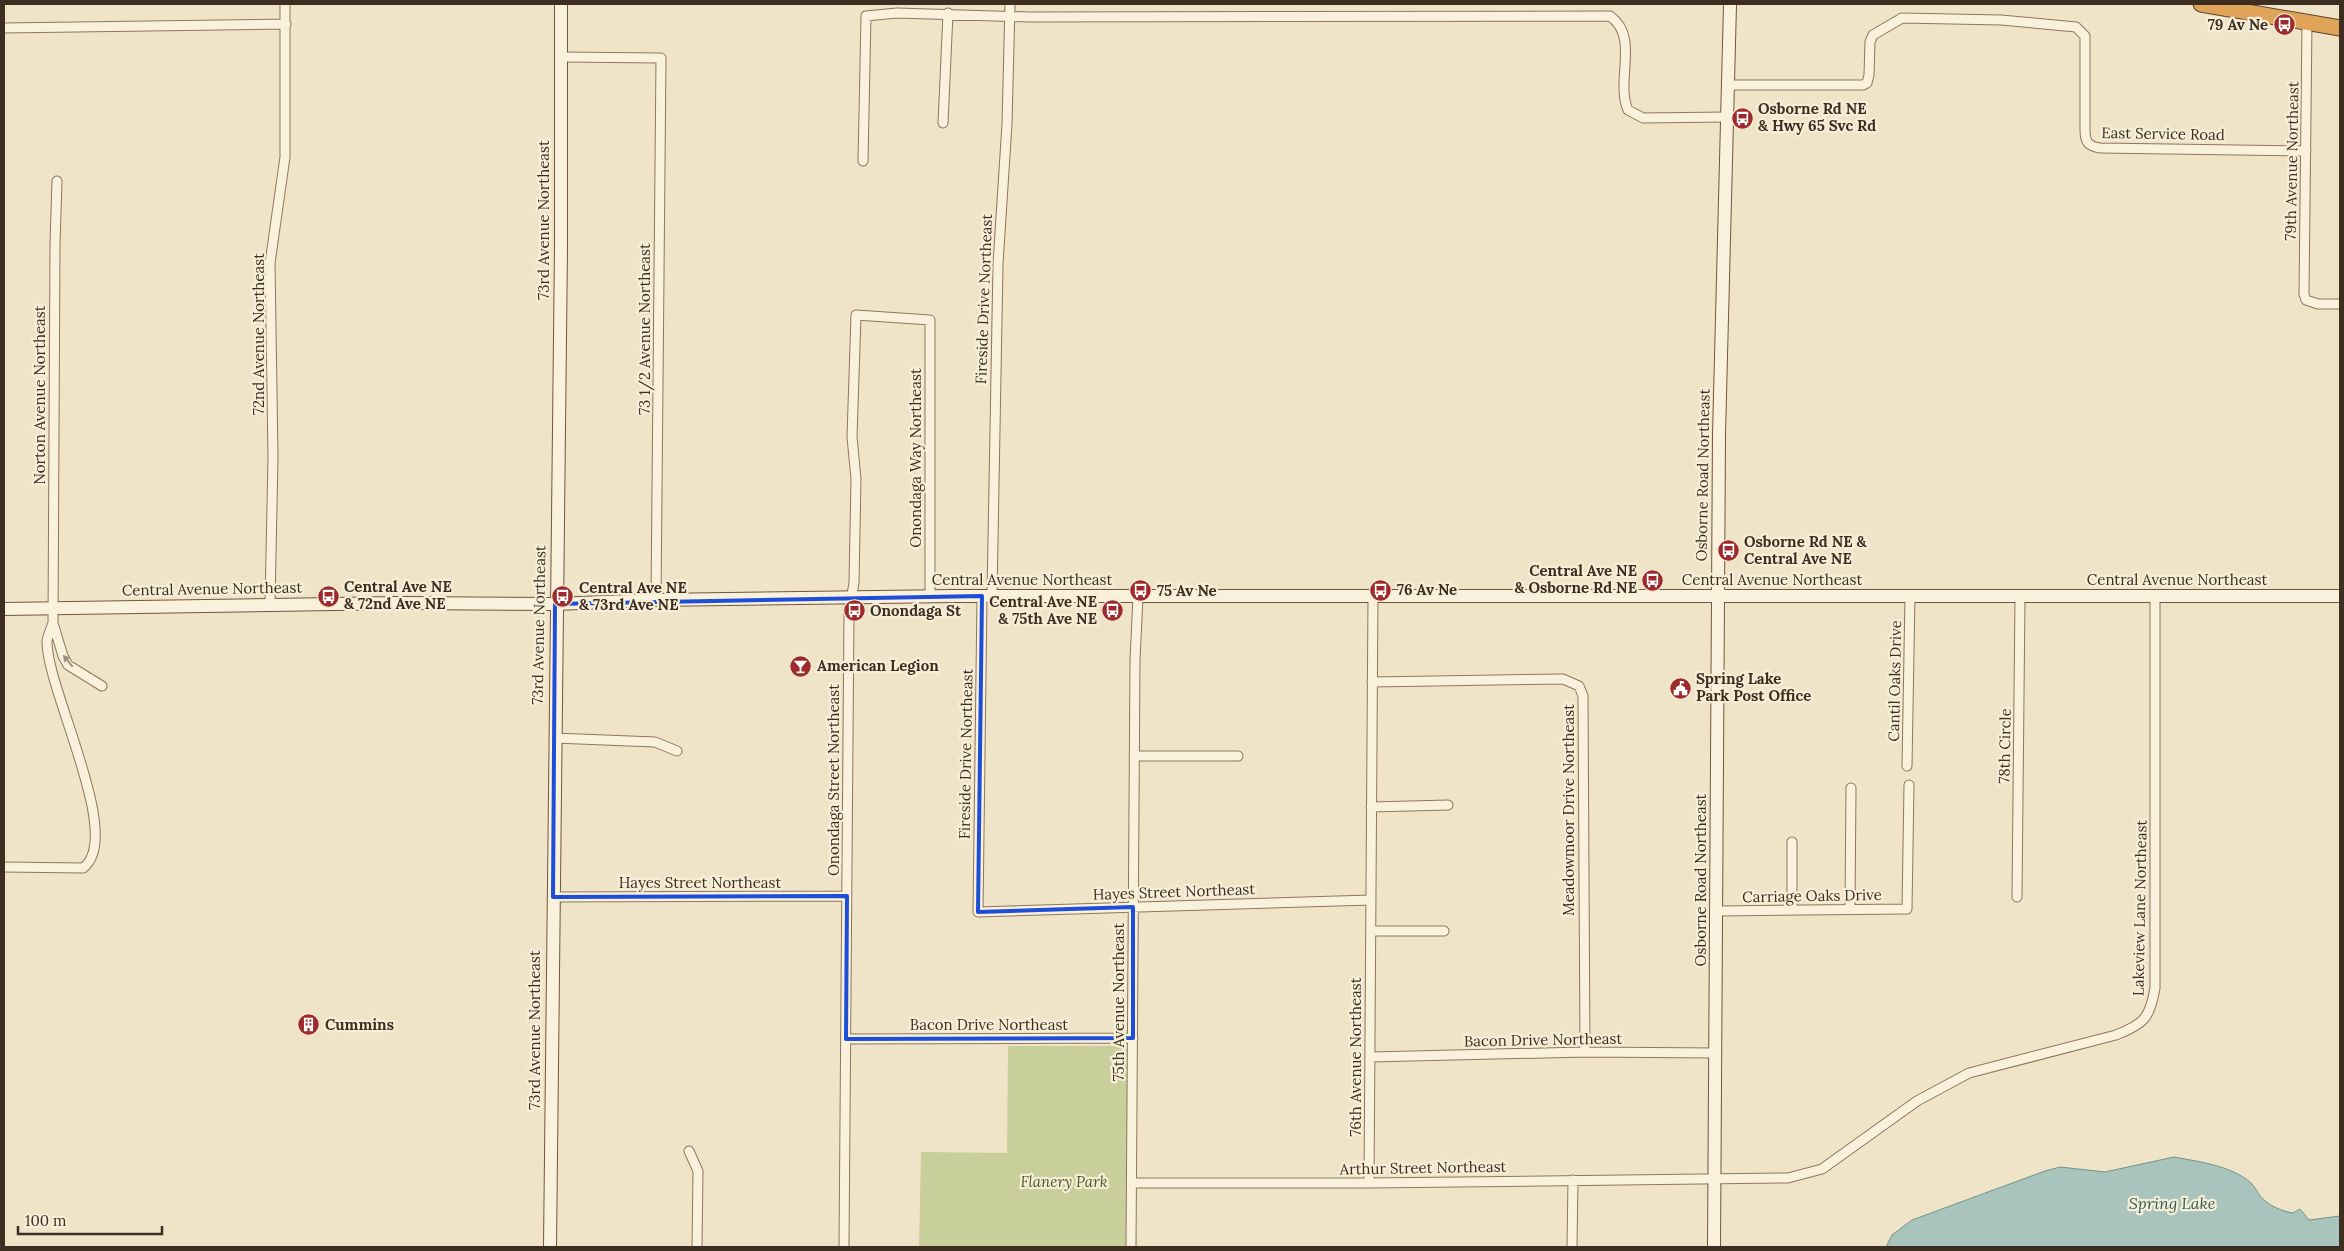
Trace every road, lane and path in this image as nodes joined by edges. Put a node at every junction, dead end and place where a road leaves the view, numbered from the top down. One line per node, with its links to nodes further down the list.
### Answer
1 (285, 4): 9 (street, 72nd Avenue Northeast)
2 (561, 4): 12 (street, 73rd Avenue Northeast)
3 (1010, 4): 7 (street, Fireside Drive Northeast)
4 (1730, 4): 13 (street, Osborne Road Northeast)
5 (2201, 4): 8 (highway)
6 (948, 13): 7 (street); 15 (street); 17 (street)
7 (1010, 17): 14 (street); 22 (street, Fireside Drive Northeast)
8 (2307, 22): 11 (highway); 16 (street, 79th Avenue Northeast)
9 (286, 24): 10 (street); 32 (street, 72nd Avenue Northeast)
10 (4, 28)
11 (2340, 28)
12 (561, 58): 31 (street, 73 1/2 Avenue Northeast); 33 (street, 73rd Avenue Northeast)
13 (1728, 86): 14 (street, Osborne Road Northeast); 16 (street, East Service Road)
14 (1727, 117): 25 (street, Osborne Road Northeast)
15 (943, 123)
16 (2306, 151): 19 (street, 79th Avenue Northeast)
17 (863, 161)
18 (57, 181): 35 (street, Norton Avenue Northeast)
19 (2340, 304)
20 (930, 320): 21 (street, Onondaga Way Northeast); 30 (street, Onondaga Street Northeast)
21 (930, 596): 22 (street, Central Avenue Northeast); 30 (street, Central Avenue Northeast)
22 (987, 596): 23 (street, Central Avenue Northeast); 58 (street, Fireside Drive Northeast)
23 (1138, 596): 24 (street, Central Avenue Northeast); 41 (street, 75th Avenue Northeast)
24 (1373, 596): 25 (street, Central Avenue Northeast); 37 (street, 76th Avenue Northeast)
25 (1719, 596): 26 (street, Central Avenue Northeast); 57 (street, Osborne Road Northeast)
26 (1910, 596): 27 (street, Central Avenue Northeast); 43 (street, Cantil Oaks Drive)
27 (2020, 596): 28 (street, Central Avenue Northeast); 51 (street, 78th Circle)
28 (2155, 596): 29 (street, Central Avenue Northeast); 67 (street, Lakeview Lane Northeast)
29 (2340, 596)
30 (851, 598): 31 (street, Central Avenue Northeast); 50 (street, Onondaga Street Northeast)
31 (656, 600): 33 (street, Central Avenue Northeast)
32 (270, 604): 33 (street, Central Avenue Northeast); 35 (street, Central Avenue Northeast)
33 (555, 604): 39 (street, 73rd Avenue Northeast)
34 (4, 609): 35 (street, Central Avenue Northeast)
35 (53, 609): 36 (street, Norton Avenue Northeast)
36 (54, 623): 38 (street, one-way to 36); 49 (street)
37 (1372, 682): 47 (street, 76th Avenue Northeast); 63 (street, Meadowmoor Drive Northeast)
38 (102, 686)
39 (554, 738): 40 (street); 52 (street, 73rd Avenue Northeast)
40 (677, 751)
41 (1134, 756): 42 (street); 54 (street, 75th Avenue Northeast)
42 (1238, 756)
43 (1907, 766)
44 (1909, 785): 55 (street, Carriage Oaks Drive)
45 (1851, 788): 55 (street)
46 (1448, 805): 47 (street)
47 (1371, 807): 53 (street, 76th Avenue Northeast)
48 (1792, 842): 56 (street)
49 (4, 867)
50 (847, 896): 52 (street, Hayes Street Northeast); 62 (street, Onondaga Street Northeast)
51 (2016, 896)
52 (553, 897): 71 (street, 73rd Avenue Northeast)
53 (1371, 900): 54 (street, Hayes Street Northeast); 59 (street, 76th Avenue Northeast)
54 (1134, 907): 58 (street, Hayes Street Northeast); 61 (street, 75th Avenue Northeast)
55 (1850, 909): 56 (street, Carriage Oaks Drive)
56 (1792, 910): 57 (street, Carriage Oaks Drive)
57 (1717, 911): 64 (street, Osborne Road Northeast)
58 (978, 912)
59 (1371, 931): 60 (street); 65 (street, 76th Avenue Northeast)
60 (1444, 931)
61 (1132, 1038): 62 (street, Bacon Drive Northeast); 69 (street, 75th Avenue Northeast)
62 (846, 1039): 73 (street, Onondaga Street Northeast)
63 (1585, 1052): 64 (street, Bacon Drive Northeast); 65 (street, Bacon Drive Northeast)
64 (1716, 1053): 67 (street, Osborne Road Northeast)
65 (1370, 1057): 70 (street, 76th Avenue Northeast)
66 (689, 1151): 72 (street)
67 (1715, 1179): 68 (street, Arthur Street Northeast); 76 (street, Osborne Road Northeast)
68 (1573, 1180): 70 (street, Arthur Street Northeast); 75 (street)
69 (1132, 1182): 70 (street, Arthur Street Northeast); 74 (street, 75th Avenue Northeast)
70 (1369, 1183)
71 (550, 1247)
72 (698, 1247)
73 (844, 1247)
74 (1131, 1247)
75 (1572, 1247)
76 (1714, 1247)

